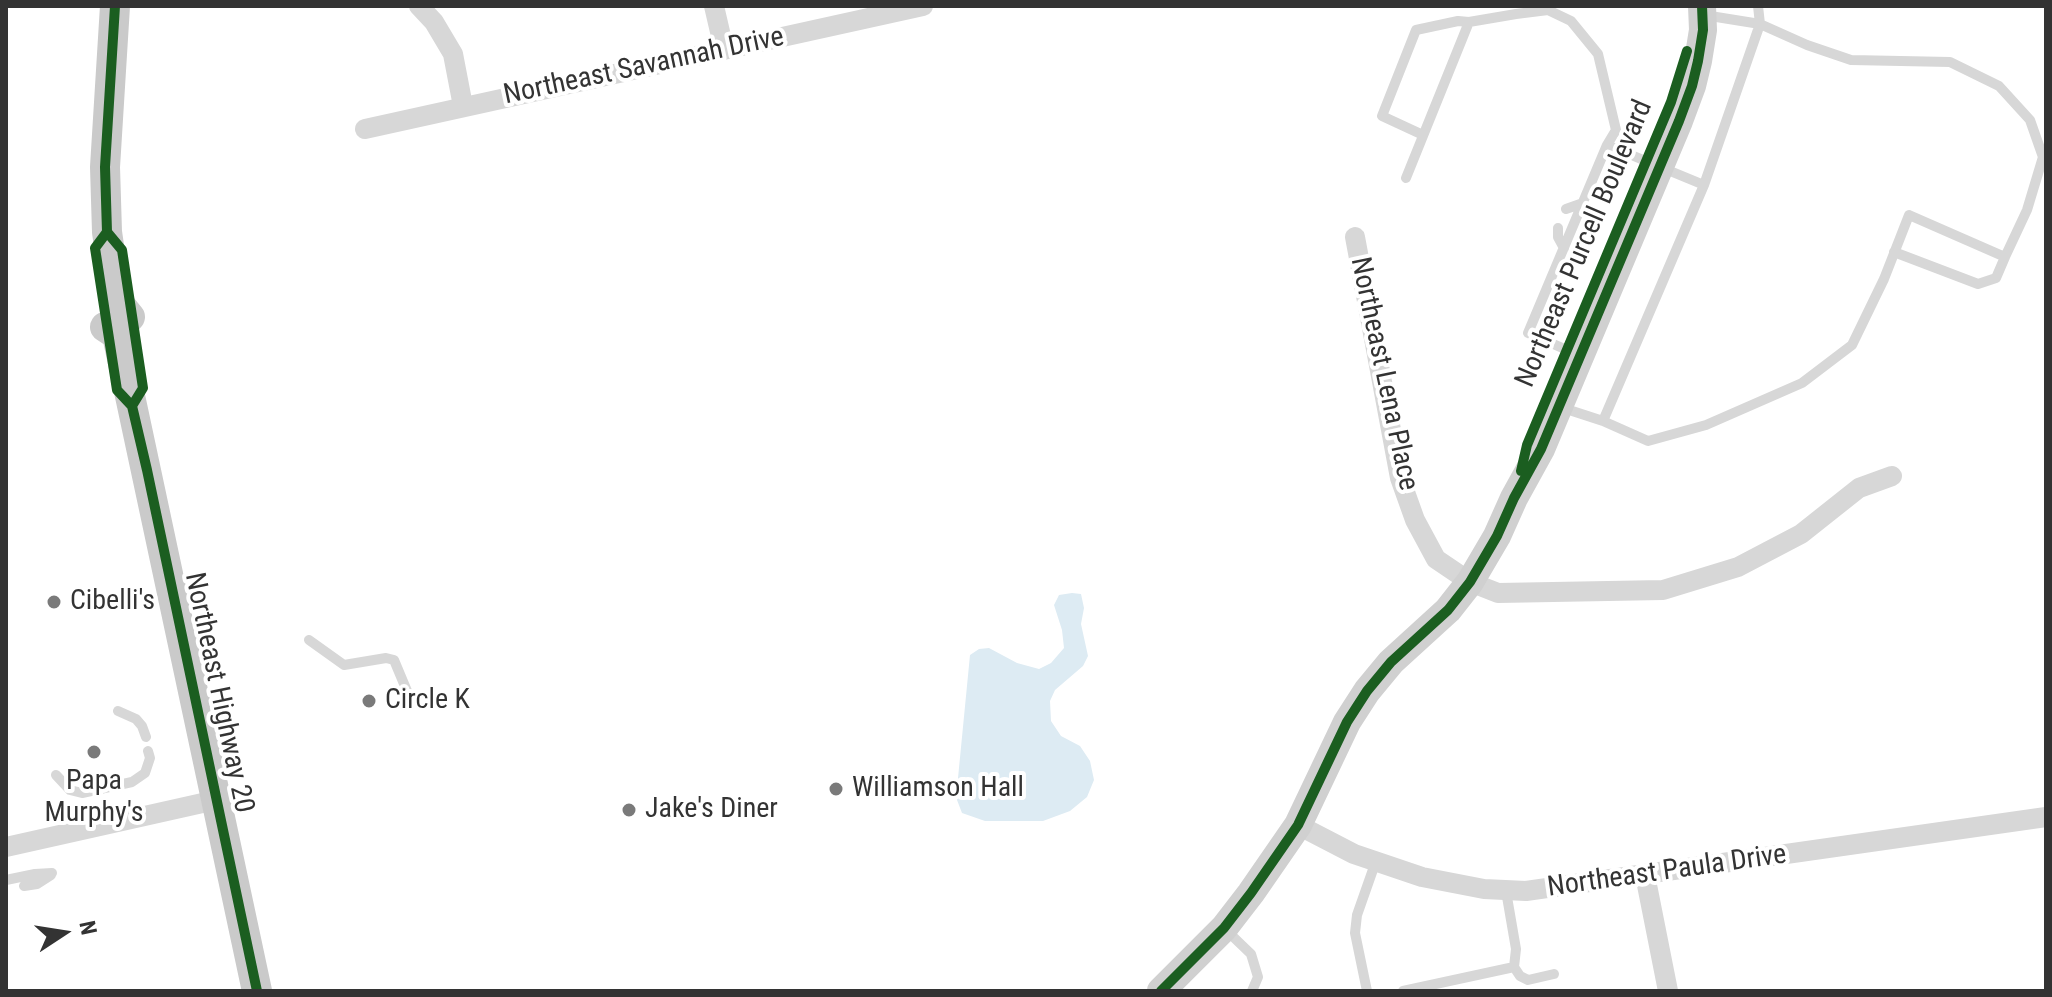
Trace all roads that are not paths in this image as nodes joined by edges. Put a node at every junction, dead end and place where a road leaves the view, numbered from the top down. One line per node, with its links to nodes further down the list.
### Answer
1 (115, 6): 36 (main road, Northeast Highway 20)
2 (419, 6): 10 (street)
3 (714, 6): 9 (street)
4 (923, 6): 9 (street, Northeast Savannah Drive)
5 (1758, 6): 8 (lane)
6 (1698, 9): 8 (lane); 14 (street, Northeast Purcell Boulevard)
7 (1469, 22): 12 (lane); 12 (lane); 13 (lane)
8 (1760, 24): 16 (lane); 23 (lane)
9 (724, 49): 10 (street, Northeast Savannah Drive)
10 (463, 106): 11 (street, Northeast Savannah Drive)
11 (365, 129)
12 (1423, 135): 15 (lane)
13 (1607, 145): 14 (lane); 17 (lane)
14 (1653, 165): 16 (lane); 24 (street, Northeast Purcell Boulevard); 25 (street, Northeast Purcell Boulevard)
15 (1406, 178)
16 (1704, 185): 26 (lane)
17 (1583, 203): 18 (lane); 21 (lane)
18 (1566, 209)
19 (1558, 228): 21 (lane)
20 (1355, 237): 29 (street, Northeast Lena Place)
21 (1564, 248): 24 (lane)
22 (1894, 252): 23 (lane); 23 (lane); 26 (lane)
23 (2005, 257)
24 (1567, 350): 28 (street, Northeast Purcell Boulevard)
25 (1559, 406): 26 (lane); 28 (street, Northeast Purcell Boulevard)
26 (1603, 421)
27 (1892, 476): 29 (street, Northeast Lena Place)
28 (1514, 498): 29 (street, Northeast Purcell Boulevard)
29 (1470, 582): 38 (street, Northeast Purcell Boulevard)
30 (309, 640): 31 (lane)
31 (412, 703)
32 (118, 711): 33 (lane)
33 (146, 737)
34 (148, 751): 35 (lane)
35 (56, 775)
36 (216, 800): 39 (street); 49 (main road, Northeast Highway 20)
37 (2046, 817): 41 (street, Northeast Paula Drive)
38 (1298, 825): 40 (street, Northeast Paula Drive); 45 (street, Northeast Purcell Boulevard)
39 (6, 847)
40 (1376, 861): 44 (street, Northeast Paula Drive); 51 (lane)
41 (1645, 875): 44 (street, Northeast Paula Drive); 53 (street)
42 (6, 880): 43 (lane)
43 (24, 886)
44 (1506, 891): 46 (lane)
45 (1224, 928): 48 (street, Northeast Purcell Boulevard); 50 (lane)
46 (1514, 967): 47 (lane); 52 (lane)
47 (1554, 974)
48 (1164, 990)
49 (257, 991)
50 (1252, 991)
51 (1367, 991)
52 (1403, 991)
53 (1668, 991)

